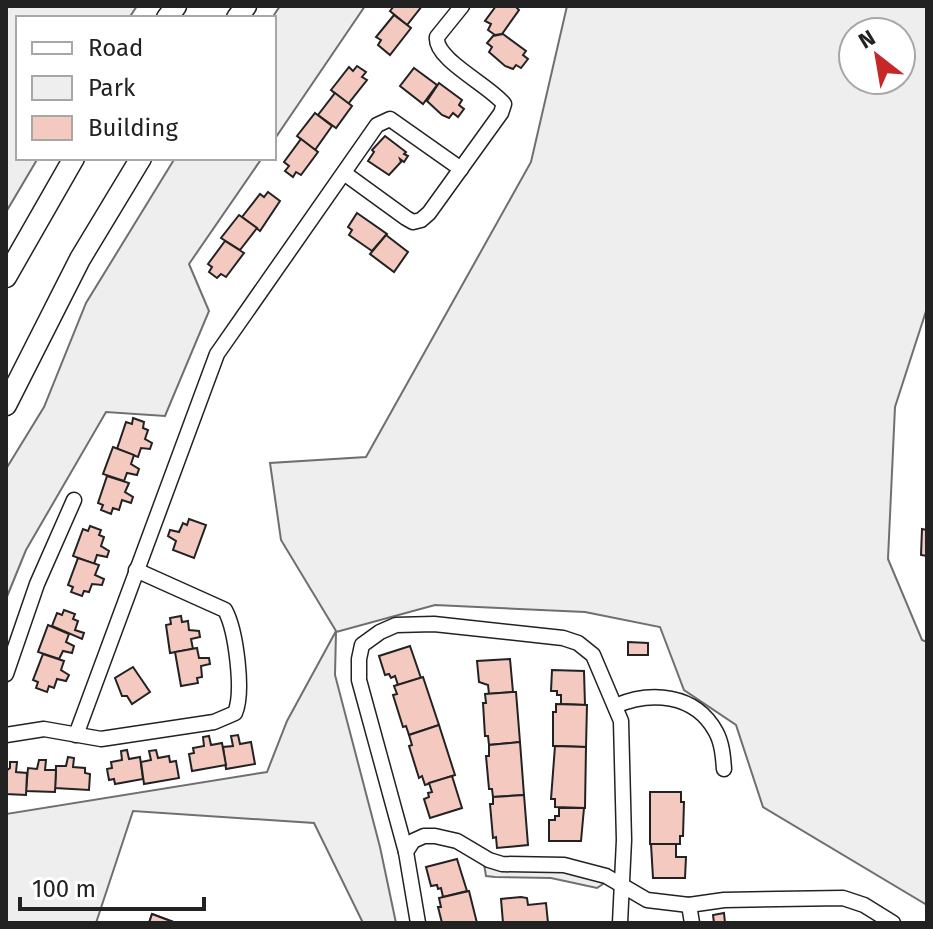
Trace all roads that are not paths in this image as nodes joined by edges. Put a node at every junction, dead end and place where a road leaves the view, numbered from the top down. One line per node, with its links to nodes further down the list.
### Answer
1 (462, 6): 4 (street)
2 (73, 160): 6 (highway)
3 (140, 160): 7 (highway)
4 (461, 169): 5 (street); 5 (street)
5 (344, 173): 9 (street)
6 (6, 277)
7 (6, 405)
8 (74, 500): 10 (street)
9 (136, 570): 13 (street); 13 (street)
10 (6, 674)
11 (615, 706): 14 (street); 15 (street); 16 (street)
12 (6, 735): 13 (street)
13 (76, 735)
14 (724, 769)
15 (406, 852): 16 (street); 18 (street)
16 (622, 884): 17 (street); 19 (street)
17 (689, 905): 20 (street); 21 (street)
18 (418, 923)
19 (620, 923)
20 (692, 923)
21 (893, 923)

